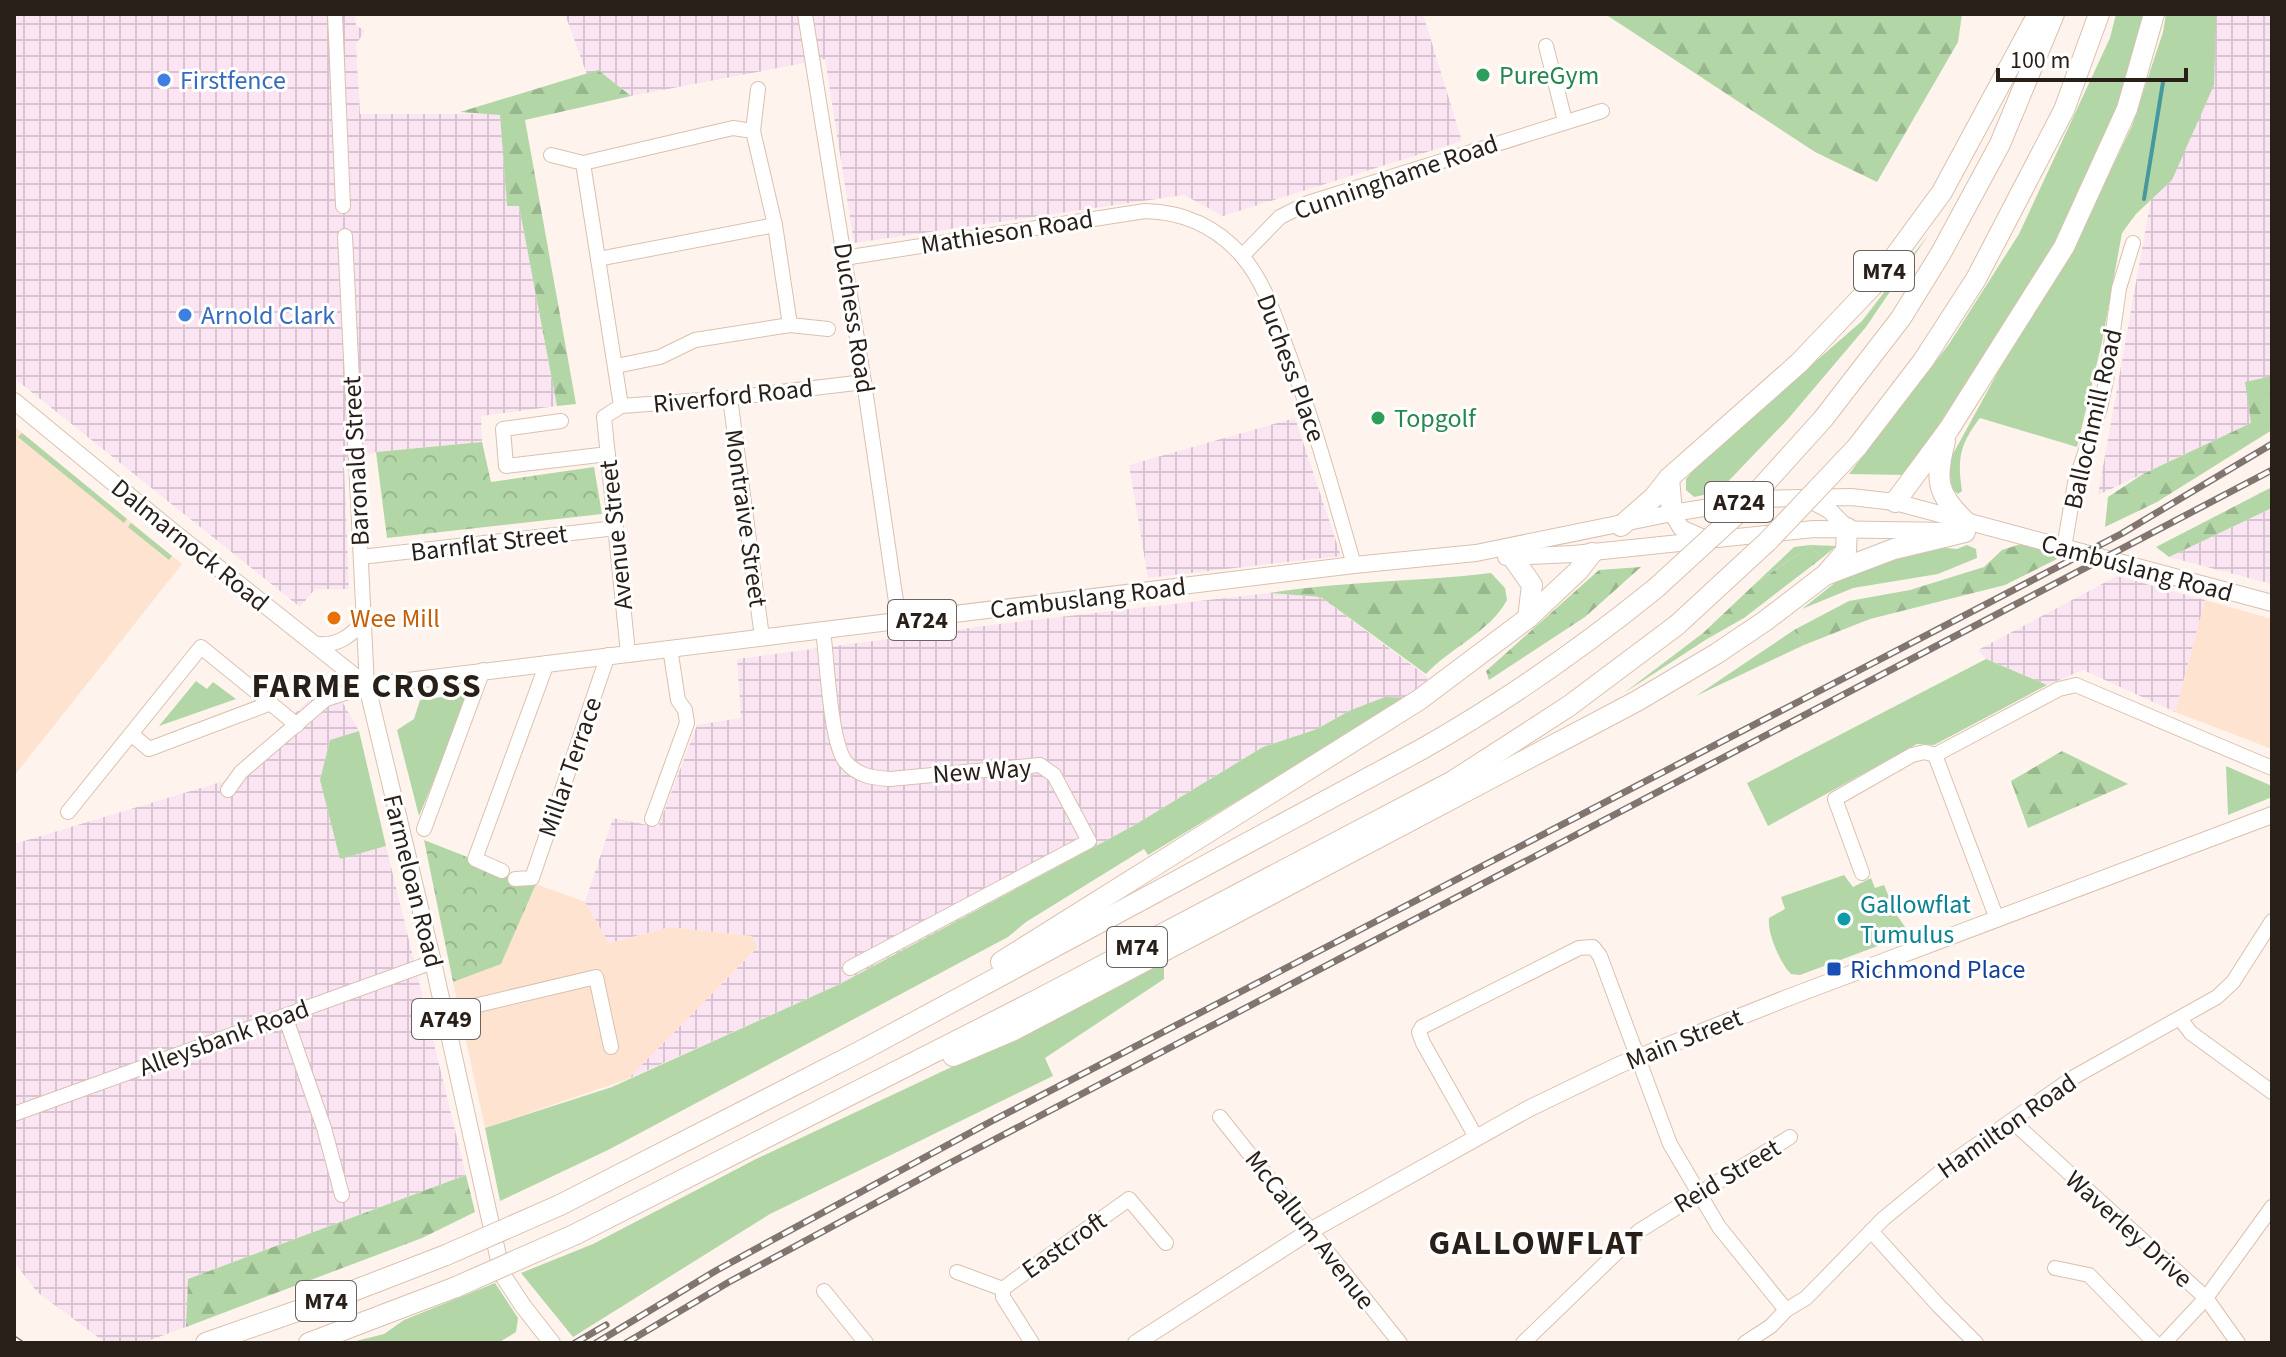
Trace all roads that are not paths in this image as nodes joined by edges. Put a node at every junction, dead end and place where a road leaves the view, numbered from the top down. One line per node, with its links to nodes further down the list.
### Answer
1 (335, 14): 14 (street)
2 (805, 14): 20 (street, Duchess Road)
3 (2038, 14): 33 (highway, M74)
4 (2054, 14): 81 (highway, M74, bridge)
5 (2099, 14): 86 (highway, M74, bridge)
6 (2154, 14): 31 (highway)
7 (1546, 46): 10 (street)
8 (758, 89): 11 (street)
9 (1602, 111): 10 (street, Cunninghame Road)
10 (1565, 121): 19 (street, Cunninghame Road)
11 (753, 131): 13 (street); 16 (street)
12 (551, 155): 13 (street)
13 (583, 163): 21 (street)
14 (343, 206)
15 (1171, 212): 19 (street, Duchess Place); 20 (street, Mathieson Road)
16 (775, 225): 21 (street); 22 (street)
17 (345, 236): 45 (street, Baronald Street)
18 (2133, 243): 42 (street, Ballochmill Road)
19 (1242, 256): 47 (street, Duchess Place)
20 (844, 258): 25 (street, Duchess Road)
21 (598, 259): 24 (street)
22 (790, 325): 23 (street); 24 (street)
23 (828, 329)
24 (616, 366): 28 (street)
25 (864, 382): 26 (street, Riverford Road); 52 (street, Duchess Road)
26 (730, 398): 28 (street, Riverford Road); 54 (street, Montraive Street)
27 (14, 401): 55 (main road, Dalmarnock Road)
28 (621, 406): 29 (street, Riverford Road)
29 (604, 417): 32 (street, Avenue Street)
30 (561, 421): 32 (street)
31 (1949, 429): 35 (highway); 38 (highway)
32 (608, 454): 39 (street, Avenue Street)
33 (1669, 478): 36 (highway); 37 (highway, M74)
34 (1802, 497): 35 (main road, Cambuslang Road / A724); 36 (main road, Cambuslang Road / A724); 40 (main road)
35 (1895, 502): 38 (main road, Cambuslang Road / A724); 40 (main road)
36 (1672, 513): 37 (main road, Cambuslang Road / A724); 41 (main road)
37 (1621, 526): 43 (main road, Cambuslang Road / A724); 44 (main road)
38 (1965, 527): 40 (main road, Cambuslang Road / A724); 42 (main road, Cambuslang Road / A724); 48 (highway, M74)
39 (616, 528): 45 (street, Barnflat Street); 57 (street, Avenue Street)
40 (1853, 528): 41 (main road, Cambuslang Road / A724); 48 (highway, M74)
41 (1711, 541): 44 (main road, Cambuslang Road / A724)
42 (2064, 548): 49 (main road, Cambuslang Road / A724)
43 (1476, 553): 46 (main road, Cambuslang Road / A724); 47 (main road, Cambuslang Road / A724)
44 (1592, 553): 46 (main road, Cambuslang Road / A724); 50 (highway, M74)
45 (361, 557): 51 (street, Baronald Street)
46 (1513, 558): 50 (highway)
47 (1354, 565): 52 (main road, Cambuslang Road / A724)
48 (1825, 575): 86 (highway, M74)
49 (2272, 603)
50 (1528, 618): 81 (highway, M74)
51 (364, 621): 55 (street); 61 (street, Baronald Street)
52 (899, 622): 53 (main road, Cambuslang Road / A724)
53 (823, 630): 54 (main road, Cambuslang Road / A724); 76 (street, New Way)
54 (762, 637): 56 (main road, Cambuslang Road / A724)
55 (313, 643): 61 (main road, Dalmarnock Road)
56 (670, 648): 57 (main road, Cambuslang Road / A724); 70 (street)
57 (628, 653): 58 (main road, Cambuslang Road / A724)
58 (608, 655): 59 (main road, Cambuslang Road / A724); 59 (street, Millar Terrace)
59 (547, 663): 60 (main road, Cambuslang Road / A724)
60 (483, 670): 61 (main road, Cambuslang Road / A724); 71 (street)
61 (367, 686): 63 (street); 75 (main road, Farmeloan Road / A749)
62 (271, 703): 63 (street); 64 (street); 64 (street)
63 (297, 725): 67 (street)
64 (131, 734): 68 (street)
65 (1935, 755): 66 (street); 72 (street); 73 (street)
66 (2272, 768)
67 (228, 790)
68 (68, 812)
69 (2272, 815): 73 (main road, Main Street)
70 (652, 819)
71 (424, 829)
72 (1862, 873)
73 (1997, 919): 82 (main road, Main Street)
74 (2272, 921): 79 (street, Hamilton Road)
75 (433, 962): 77 (main road, Farmeloan Road / A749); 78 (street, Alleysbank Road)
76 (850, 968)
77 (444, 1013): 80 (street); 102 (main road, Farmeloan Road / A749)
78 (285, 1016): 84 (street, Alleysbank Road); 91 (street)
79 (2181, 1020): 83 (street); 87 (street, Hamilton Road)
80 (611, 1047)
81 (859, 1052): 103 (highway, M74, bridge)
82 (1638, 1057): 88 (main road, Main Street); 88 (street); 90 (street)
83 (2272, 1092)
84 (14, 1114)
85 (1220, 1117): 93 (street, McCallum Avenue)
86 (799, 1121): 104 (highway, M74, bridge)
87 (2012, 1121): 94 (street, Hamilton Road); 100 (street, Waverley Drive)
88 (1476, 1137): 93 (main road, Main Street)
89 (1790, 1137): 90 (street, Reid Street)
90 (1698, 1193): 101 (street); 109 (street, Reid Street)
91 (342, 1195)
92 (2272, 1207): 100 (street)
93 (1310, 1231): 107 (main road, Main Street); 108 (street, McCallum Avenue)
94 (1871, 1231): 101 (street, Hamilton Road); 111 (street)
95 (1166, 1243): 98 (street, Eastcroft)
96 (2055, 1268): 112 (street)
97 (957, 1272): 98 (street)
98 (1003, 1289): 106 (street, Eastcroft)
99 (824, 1291): 105 (street)
100 (2206, 1298): 113 (street); 114 (street, Waverley Drive)
101 (1786, 1310): 110 (street, Hamilton Road)
102 (551, 1342)
103 (206, 1343)
104 (309, 1343)
105 (866, 1343)
106 (1032, 1343)
107 (1136, 1343)
108 (1400, 1343)
109 (1523, 1343)
110 (1745, 1343)
111 (1976, 1343)
112 (2155, 1343)
113 (2164, 1343)
114 (2238, 1343)

